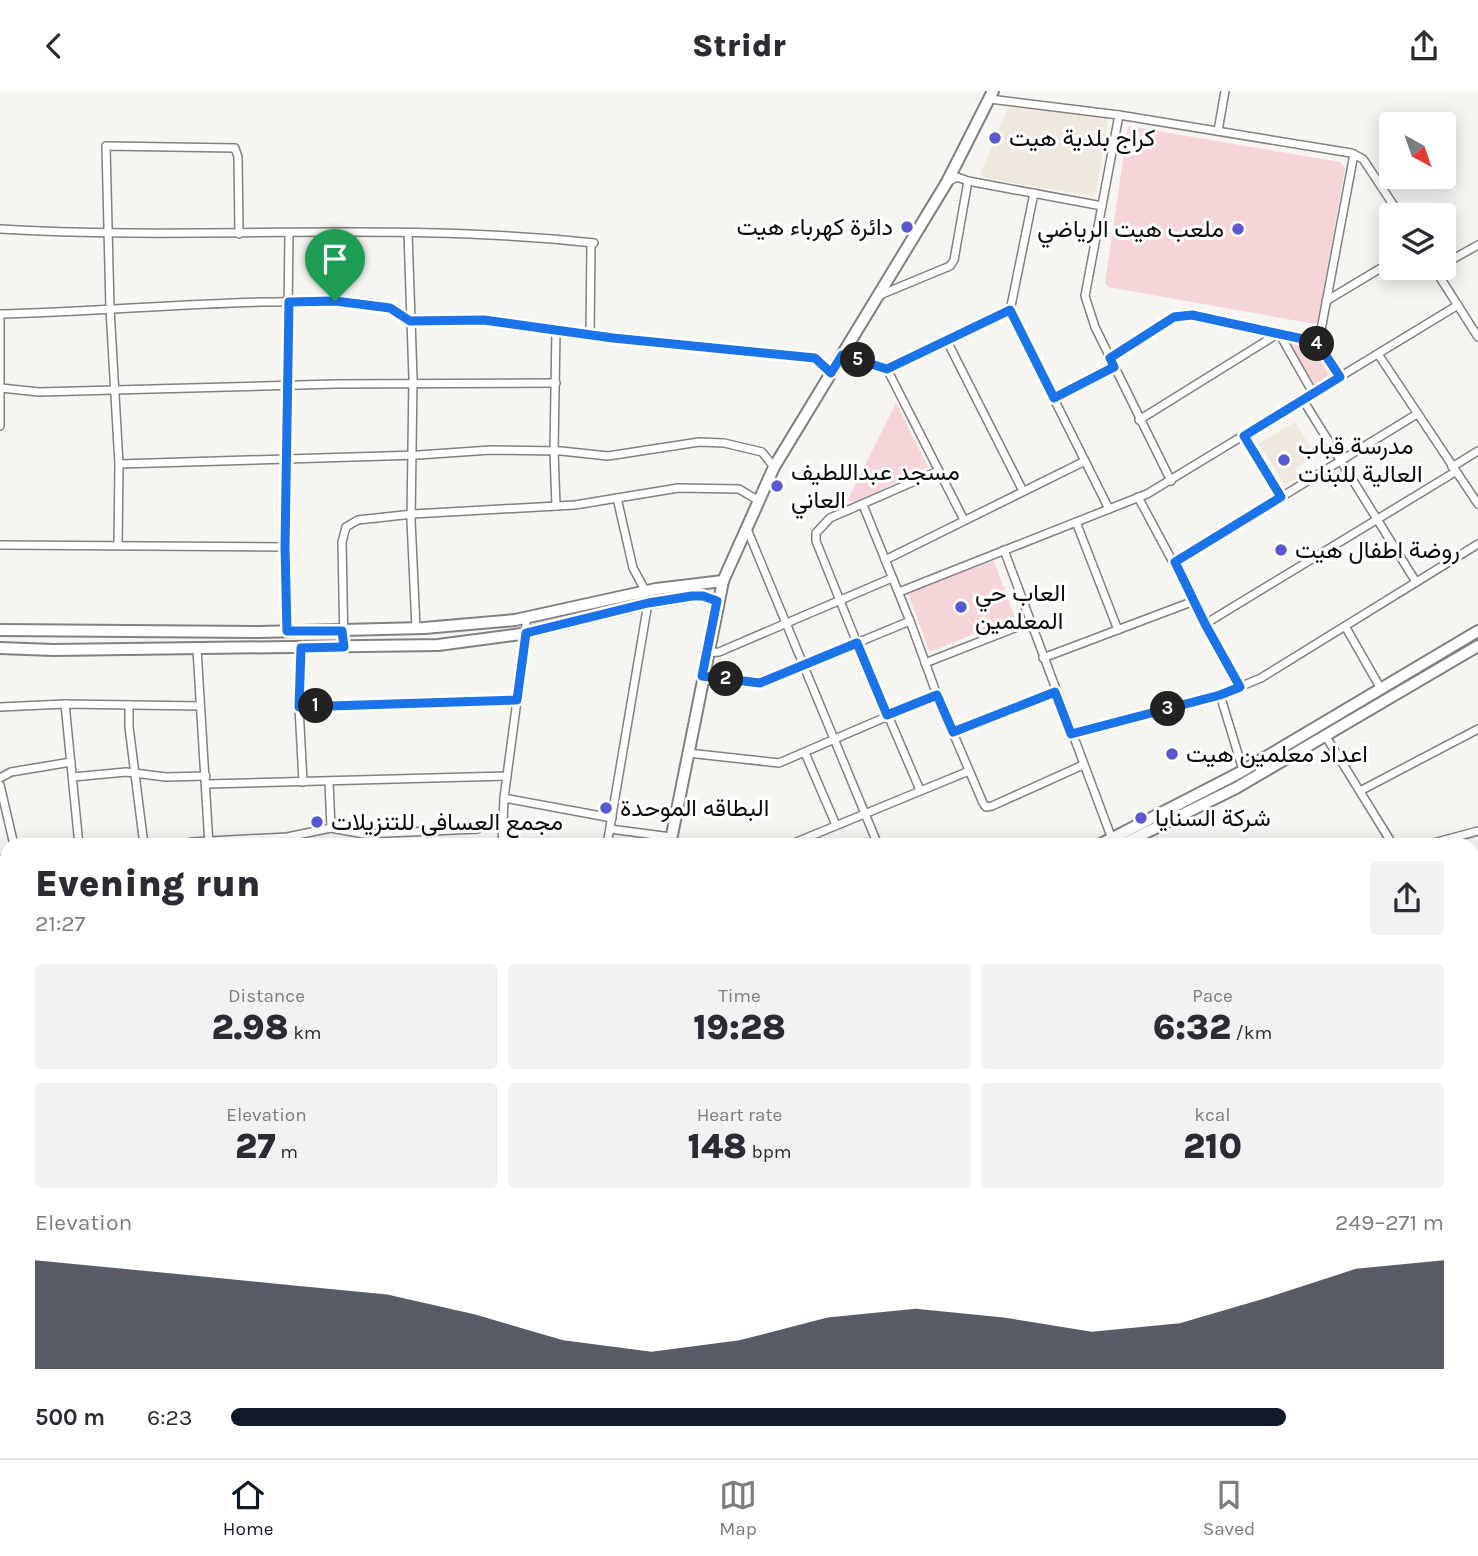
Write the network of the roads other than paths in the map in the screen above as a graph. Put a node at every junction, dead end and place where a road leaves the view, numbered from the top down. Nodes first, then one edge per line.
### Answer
1 (1225, 91) edge
2 (989, 94) edge
3 (1119, 115) junction
4 (1218, 131) junction
5 (1354, 154) junction
6 (968, 181) junction
7 (947, 182) junction
8 (1034, 193) junction
9 (1392, 203) edge
10 (1102, 206) junction
11 (0, 229) edge
12 (107, 232) junction
13 (289, 233) junction
14 (408, 233) junction
15 (239, 234) junction
16 (1478, 244) edge
17 (1456, 257) edge
18 (1379, 270) edge
19 (1442, 280) edge
20 (879, 296) junction
21 (1326, 301) junction
22 (289, 302) junction
23 (1458, 305) junction
24 (110, 309) junction
25 (1010, 310) junction
26 (0, 314) edge
27 (410, 321) junction
28 (556, 330) junction
29 (1279, 333) junction
30 (590, 334) junction
31 (1478, 337) edge
32 (947, 341) junction
33 (1317, 342) junction
34 (1378, 354) junction
35 (842, 355) junction
36 (1110, 358) junction
37 (1114, 367) junction
38 (887, 369) junction
39 (831, 373) junction
40 (1340, 377) junction
41 (556, 383) junction
42 (413, 385) junction
43 (288, 386) junction
44 (1, 388) edge
45 (116, 390) junction
46 (1313, 393) junction
47 (1054, 398) junction
48 (1303, 400) junction
49 (1417, 414) junction
50 (1139, 420) junction
51 (0, 426) edge
52 (1244, 436) junction
53 (1478, 450) edge
54 (554, 451) junction
55 (414, 456) junction
56 (286, 459) junction
57 (1085, 461) junction
58 (1340, 461) junction
59 (118, 464) junction
60 (774, 467) junction
61 (1454, 470) junction
62 (938, 471) junction
63 (1171, 481) junction
64 (1023, 491) junction
65 (1139, 497) junction
66 (1281, 497) junction
67 (617, 498) junction
68 (759, 501) junction
69 (1478, 504) edge
70 (863, 505) junction
71 (556, 506) junction
72 (1109, 509) junction
73 (412, 514) junction
74 (1376, 519) junction
75 (964, 520) junction
76 (1076, 523) junction
77 (746, 528) junction
78 (1478, 544) edge
79 (0, 545) edge
80 (118, 545) junction
81 (285, 547) junction
82 (1004, 550) junction
83 (885, 560) junction
84 (1175, 562) junction
85 (892, 578) junction
86 (723, 581) junction
87 (1416, 583) junction
88 (899, 592) junction
89 (647, 597) junction
90 (840, 600) junction
91 (717, 601) junction
92 (1194, 601) junction
93 (526, 618) junction
94 (910, 621) junction
95 (1030, 622) junction
96 (787, 623) junction
97 (1205, 624) junction
98 (1345, 626) junction
99 (416, 628) junction
100 (0, 630) edge
101 (1118, 630) junction
102 (287, 631) junction
103 (342, 631) junction
104 (1478, 631) edge
105 (526, 633) junction
106 (857, 643) junction
107 (1478, 646) edge
108 (344, 647) junction
109 (0, 648) edge
110 (301, 648) junction
111 (197, 649) junction
112 (707, 653) junction
113 (1043, 658) junction
114 (925, 663) junction
115 (804, 664) junction
116 (702, 676) junction
117 (1240, 687) junction
118 (1381, 689) junction
119 (1055, 692) junction
120 (937, 695) junction
121 (1220, 695) junction
122 (517, 700) junction
123 (65, 704) junction
124 (129, 705) junction
125 (200, 706) junction
126 (0, 707) edge
127 (299, 707) junction
128 (887, 715) junction
129 (1478, 729) edge
130 (953, 732) junction
131 (1071, 734) junction
132 (1325, 735) junction
133 (834, 738) junction
134 (688, 753) junction
135 (805, 753) junction
136 (71, 762) junction
137 (1083, 765) junction
138 (968, 771) junction
139 (1243, 771) junction
140 (136, 774) junction
141 (507, 776) junction
142 (73, 777) junction
143 (0, 778) edge
144 (206, 780) junction
145 (303, 782) junction
146 (329, 782) junction
147 (0, 785) edge
148 (920, 790) junction
149 (1360, 791) junction
150 (504, 798) junction
151 (865, 813) junction
152 (612, 818) junction
153 (836, 825) junction
154 (331, 828) junction
155 (477, 829) dead end
156 (610, 829) junction
157 (1478, 831) edge
158 (11, 838) edge
159 (78, 838) edge
160 (143, 838) edge
161 (209, 838) edge
162 (297, 838) edge
163 (502, 838) edge
164 (608, 838) edge
165 (656, 838) edge
166 (672, 838) edge
167 (805, 838) edge
168 (875, 838) edge
169 (1114, 838) edge
170 (1123, 838) edge
171 (1125, 838) edge
172 (1389, 838) edge
173 (1452, 838) edge

1 - 4 street
2 - 3 street
2 - 7 main road
3 - 4 street
3 - 10 street
4 - 5 street
5 - 9 street
5 - 21 street
6 - 7 street
6 - 8 street
6 - 20 street
7 - 20 main road
8 - 10 street
8 - 25 street
10 - 36 street
11 - 12 street
12 - 15 street
12 - 15 street
12 - 24 street
13 - 14 street
13 - 15 street
13 - 22 street
14 - 27 street
14 - 30 street
16 - 17 street
18 - 21 street
19 - 23 street
20 - 35 main road
21 - 33 street
22 - 24 street
22 - 27 street
22 - 43 street
23 - 31 street
23 - 34 street
24 - 26 street
24 - 45 street
25 - 32 street
25 - 47 street
26 - 44 street
27 - 28 street
27 - 42 street
28 - 30 street
28 - 41 street
29 - 33 street
29 - 36 street
29 - 46 street
29 - 50 street
30 - 39 street
32 - 38 street
32 - 64 street
33 - 40 street
34 - 40 street
34 - 49 street
35 - 38 street
35 - 39 main road
36 - 37 street
37 - 47 street
37 - 50 street
38 - 62 street
39 - 60 main road
40 - 46 street
41 - 42 street
41 - 54 street
42 - 43 street
42 - 55 street
43 - 45 street
43 - 56 street
44 - 45 street
44 - 51 street
45 - 59 street
46 - 48 street
47 - 57 street
48 - 52 street
48 - 58 street
49 - 58 street
49 - 61 street
50 - 63 street
52 - 63 street
52 - 66 street
53 - 61 street
54 - 55 street
54 - 60 street
54 - 71 street
55 - 56 street
55 - 73 street
56 - 59 street
56 - 81 street
57 - 64 street
57 - 72 street
58 - 66 street
58 - 74 street
59 - 80 street
60 - 68 main road
61 - 69 street
61 - 74 street
62 - 70 street
62 - 75 street
63 - 65 street
64 - 75 street
65 - 72 street
65 - 84 street
66 - 84 street
67 - 68 street
67 - 71 street
67 - 89 street
68 - 77 main road
70 - 83 street
70 - 90 street
71 - 73 street
72 - 76 street
73 - 99 street
73 - 103 street
74 - 87 street
74 - 97 street
75 - 83 street
76 - 82 street
76 - 101 street
77 - 86 main road
77 - 96 street
78 - 87 street
79 - 80 street
80 - 81 street
81 - 102 street
82 - 88 street
82 - 95 street
83 - 85 street
84 - 92 street
85 - 88 street
85 - 90 street
86 - 89 main road
86 - 91 main road
87 - 98 street
88 - 94 street
89 - 91 main road
89 - 93 main road
89 - 105 main road
89 - 152 street
90 - 96 street
90 - 106 street
91 - 112 main road
92 - 97 street
92 - 101 street
93 - 99 main road
93 - 105 street
94 - 106 street
94 - 114 street
95 - 113 street
95 - 114 street
96 - 112 street
96 - 115 street
97 - 117 street
98 - 117 street
98 - 118 street
99 - 103 main road
100 - 102 main road
101 - 113 street
102 - 103 main road
103 - 108 street
104 - 118 main road
105 - 108 main road
105 - 122 street
106 - 115 street
106 - 128 street
107 - 132 main road
108 - 110 main road
109 - 111 main road
110 - 111 main road
110 - 127 street
111 - 125 street
112 - 116 main road
113 - 119 street
114 - 120 street
115 - 116 street
115 - 133 street
116 - 134 main road
117 - 121 street
118 - 139 main road
119 - 130 street
119 - 131 street
120 - 128 street
120 - 130 street
121 - 131 street
121 - 139 street
122 - 127 street
122 - 141 street
123 - 124 street
123 - 126 street
123 - 136 street
124 - 125 street
124 - 140 street
125 - 144 street
127 - 145 street
128 - 133 street
128 - 148 street
129 - 149 street
130 - 138 street
131 - 137 street
132 - 149 street
132 - 171 main road
133 - 135 street
133 - 151 street
134 - 135 street
134 - 166 main road
135 - 153 street
136 - 142 street
136 - 143 street
137 - 138 street
137 - 169 street
138 - 148 street
139 - 170 main road
140 - 142 street
140 - 144 street
140 - 160 street
141 - 146 street
141 - 150 street
142 - 159 street
144 - 145 street
144 - 161 street
145 - 146 street
146 - 154 street
147 - 158 street
148 - 151 street
149 - 172 street
150 - 152 street
150 - 163 street
151 - 153 street
151 - 168 street
152 - 156 street
153 - 167 street
154 - 155 street
154 - 162 street
156 - 164 street
156 - 165 street
157 - 173 street

